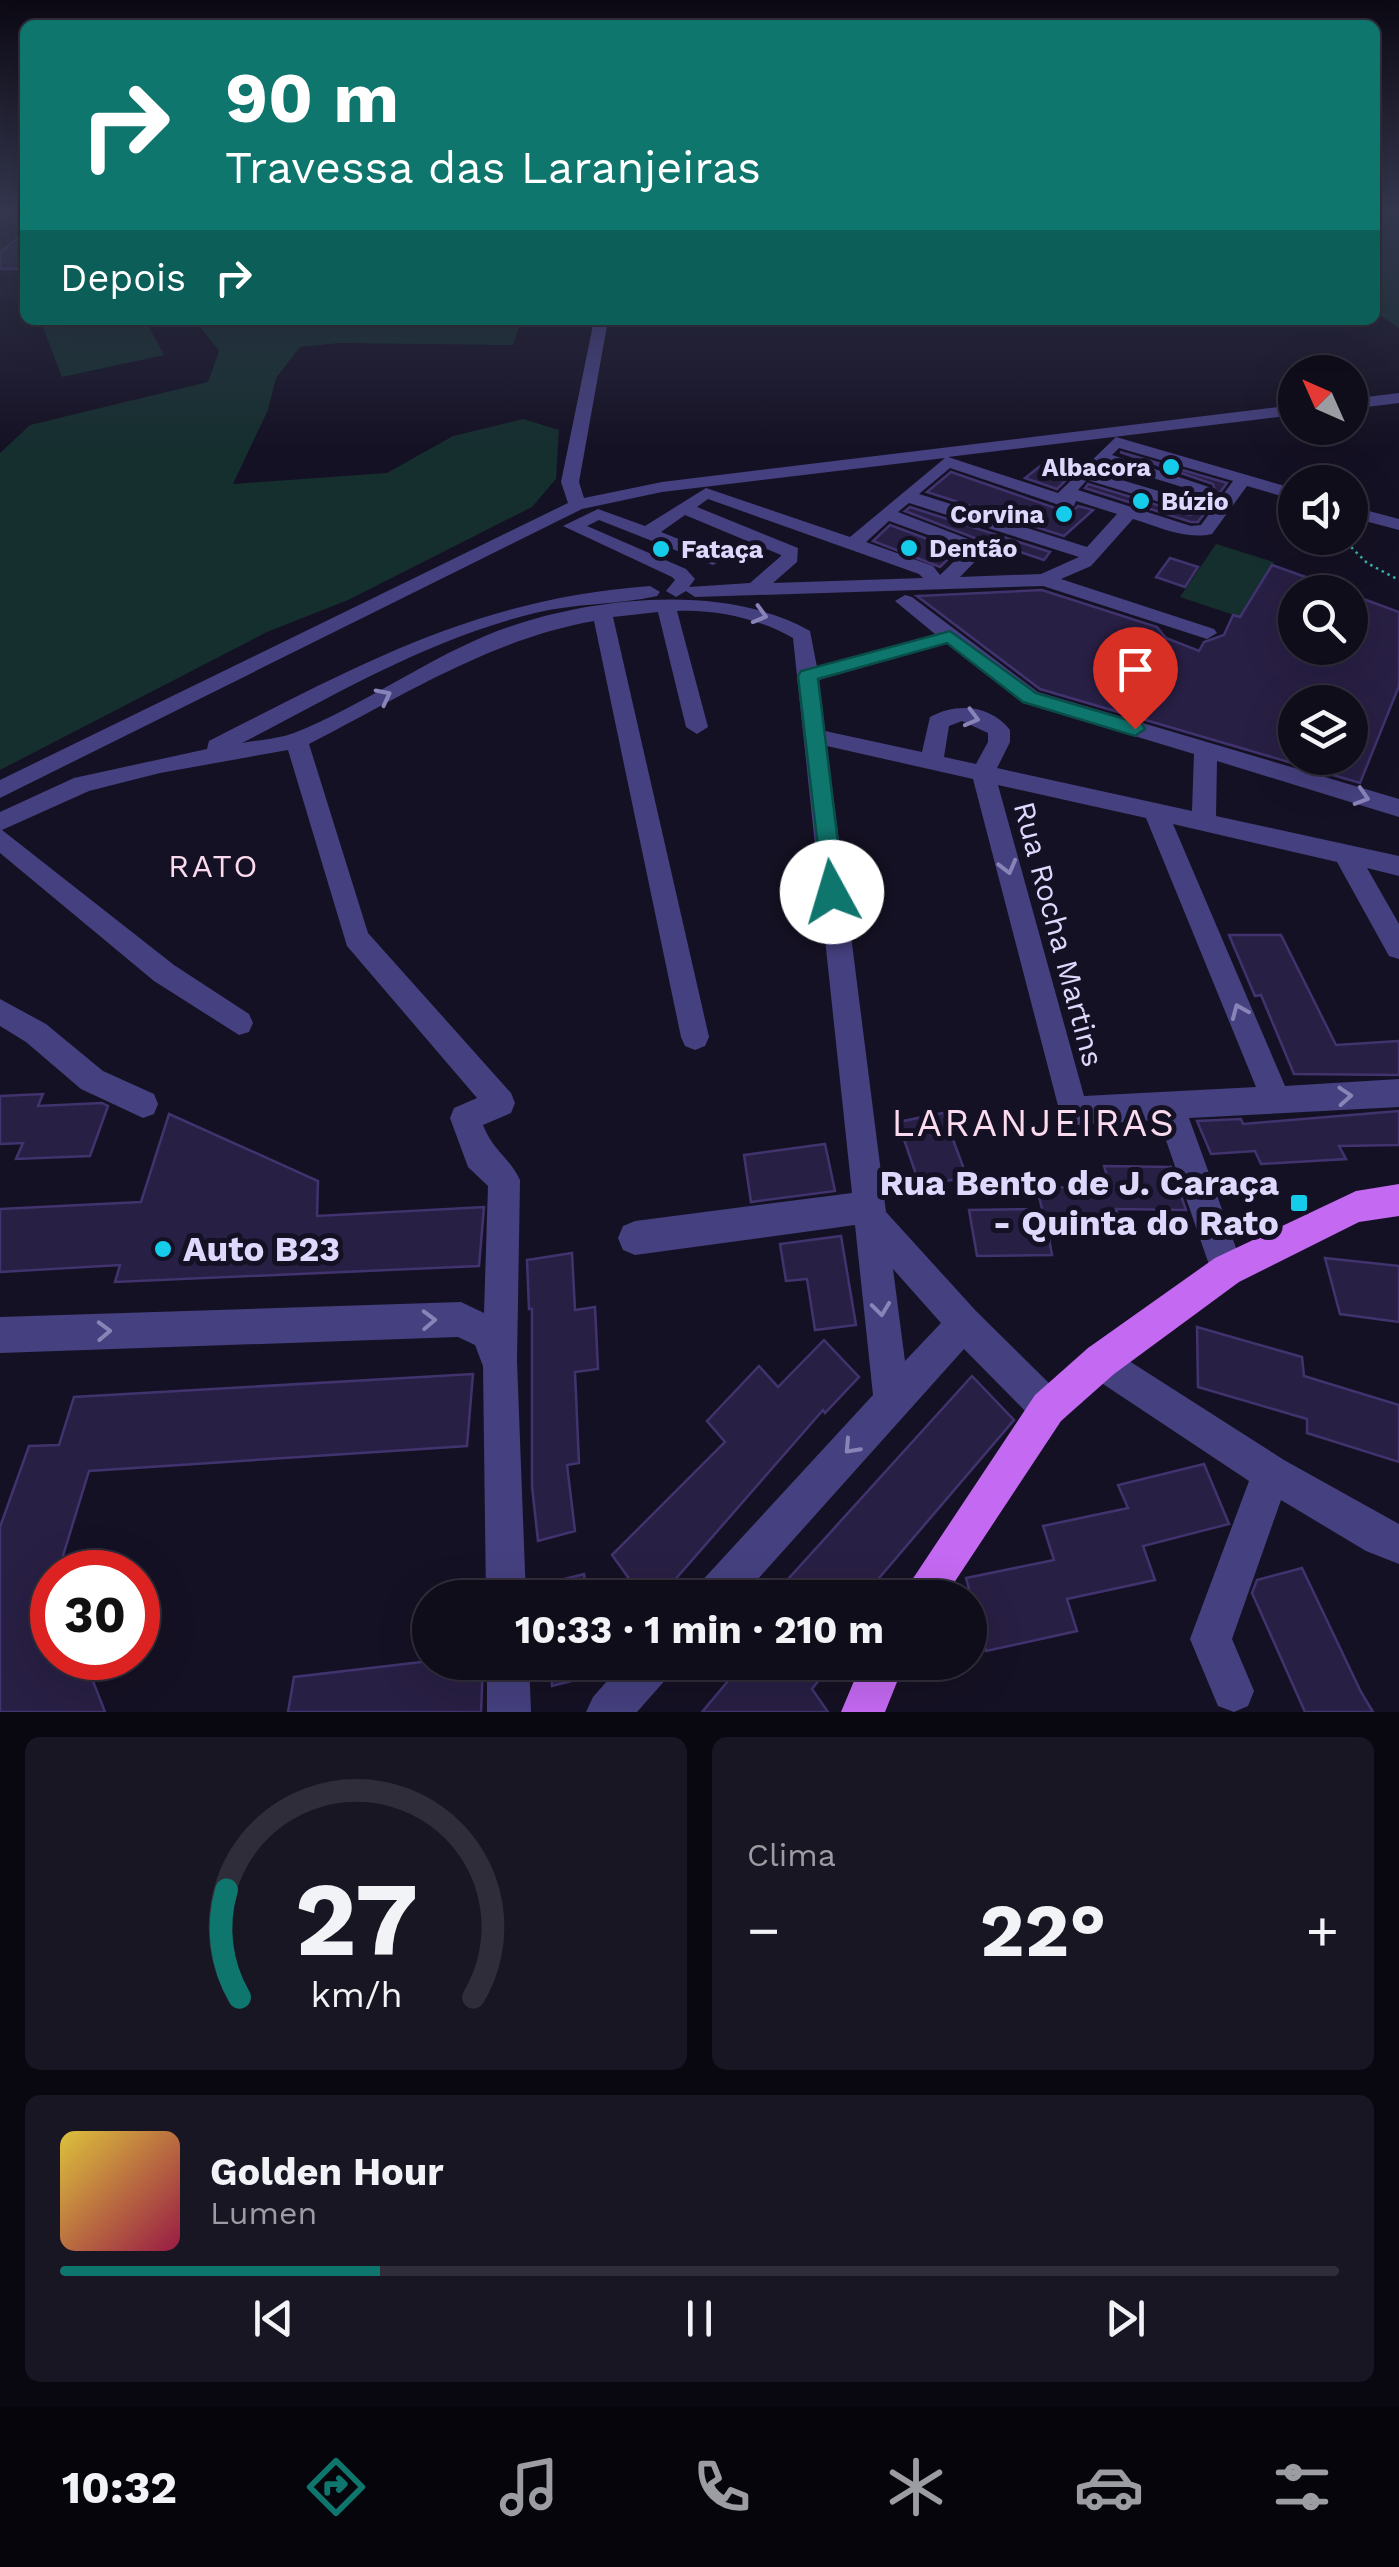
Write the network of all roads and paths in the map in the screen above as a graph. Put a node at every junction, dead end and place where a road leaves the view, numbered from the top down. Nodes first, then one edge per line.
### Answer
1 (600, 325) edge
2 (1399, 398) edge
3 (1368, 402) edge
4 (1278, 412) edge
5 (1101, 457) junction
6 (1084, 474) junction
7 (1243, 479) junction
8 (1278, 489) edge
9 (906, 496) junction
10 (1068, 502) dead end
11 (577, 505) junction
12 (684, 508) junction
13 (1129, 512) junction
14 (886, 514) junction
15 (1368, 516) edge
16 (1399, 525) edge
17 (647, 533) junction
18 (854, 544) junction
19 (724, 551) dead end
20 (1092, 555) junction
21 (1358, 555) edge
22 (1044, 580) junction
23 (1399, 580) edge
24 (939, 586) junction
25 (756, 590) junction
26 (671, 598) junction
27 (904, 601) dead end
28 (602, 612) junction
29 (1207, 633) dead end
30 (950, 636) junction
31 (808, 676) junction
32 (697, 727) dead end
33 (815, 736) junction
34 (298, 741) junction
35 (1206, 750) junction
36 (190, 760) junction
37 (932, 762) junction
38 (983, 773) junction
39 (0, 790) edge
40 (1399, 808) edge
41 (1155, 811) junction
42 (0, 822) edge
43 (1204, 822) junction
44 (0, 838) edge
45 (1345, 854) junction
46 (1399, 866) edge
47 (1399, 948) edge
48 (0, 1011) edge
49 (238, 1023) dead end
50 (695, 1037) dead end
51 (1399, 1093) edge
52 (1276, 1100) junction
53 (143, 1104) dead end
54 (1169, 1104) junction
55 (1399, 1200) edge
56 (868, 1212) junction
57 (635, 1238) dead end
58 (1227, 1270) junction
59 (964, 1323) junction
60 (2, 1341) edge
61 (1101, 1362) junction
62 (501, 1366) junction
63 (892, 1402) junction
64 (1048, 1408) junction
65 (1271, 1473) junction
66 (1399, 1544) edge
67 (506, 1580) edge
68 (729, 1580) edge
69 (932, 1580) edge
70 (508, 1680) edge
71 (637, 1680) edge
72 (876, 1680) edge
73 (1233, 1691) dead end
74 (509, 1712) edge
75 (608, 1712) edge
76 (863, 1712) edge

1 - 11 street
2 - 3 street
4 - 11 street
5 - 6 street
5 - 6 street
5 - 7 street
6 - 13 street
7 - 8 street
7 - 13 street
9 - 10 street
9 - 14 street
9 - 20 street
11 - 39 street
12 - 17 street
12 - 18 street
12 - 25 street
13 - 20 street
14 - 18 street
14 - 24 street
15 - 16 street
17 - 19 street
17 - 26 street
18 - 24 street
20 - 22 street
21 - 23 path
22 - 24 street
22 - 29 street
24 - 25 street
25 - 26 street
26 - 28 street
26 -> 31 street
26 - 32 street
26 - 36 street
27 - 30 street
34 -> 28 street
28 - 50 street
30 - 31 street
30 - 35 street
31 - 33 street
33 - 37 street
33 - 56 street
34 - 36 street
34 - 62 street
35 -> 40 street
35 - 43 street
36 - 42 street
37 - 38 street
37 -> 38 street
38 - 41 street
38 -> 54 street, Rua Rocha Martins
41 - 43 street
52 -> 41 street
43 - 45 street
44 - 49 street
45 - 46 street
45 - 47 street
48 - 53 street
52 -> 51 street
52 - 54 street
54 - 58 street
55 - 58 main road
56 - 57 street
56 - 59 street
56 -> 63 street
58 - 61 main road
59 - 63 street
59 - 64 street
60 -> 62 street
61 - 64 main road
61 - 65 street
62 - 67 street
63 -> 68 street
64 - 69 main road
65 - 66 street
65 - 73 street
70 - 74 street
71 - 75 street
72 - 76 main road

